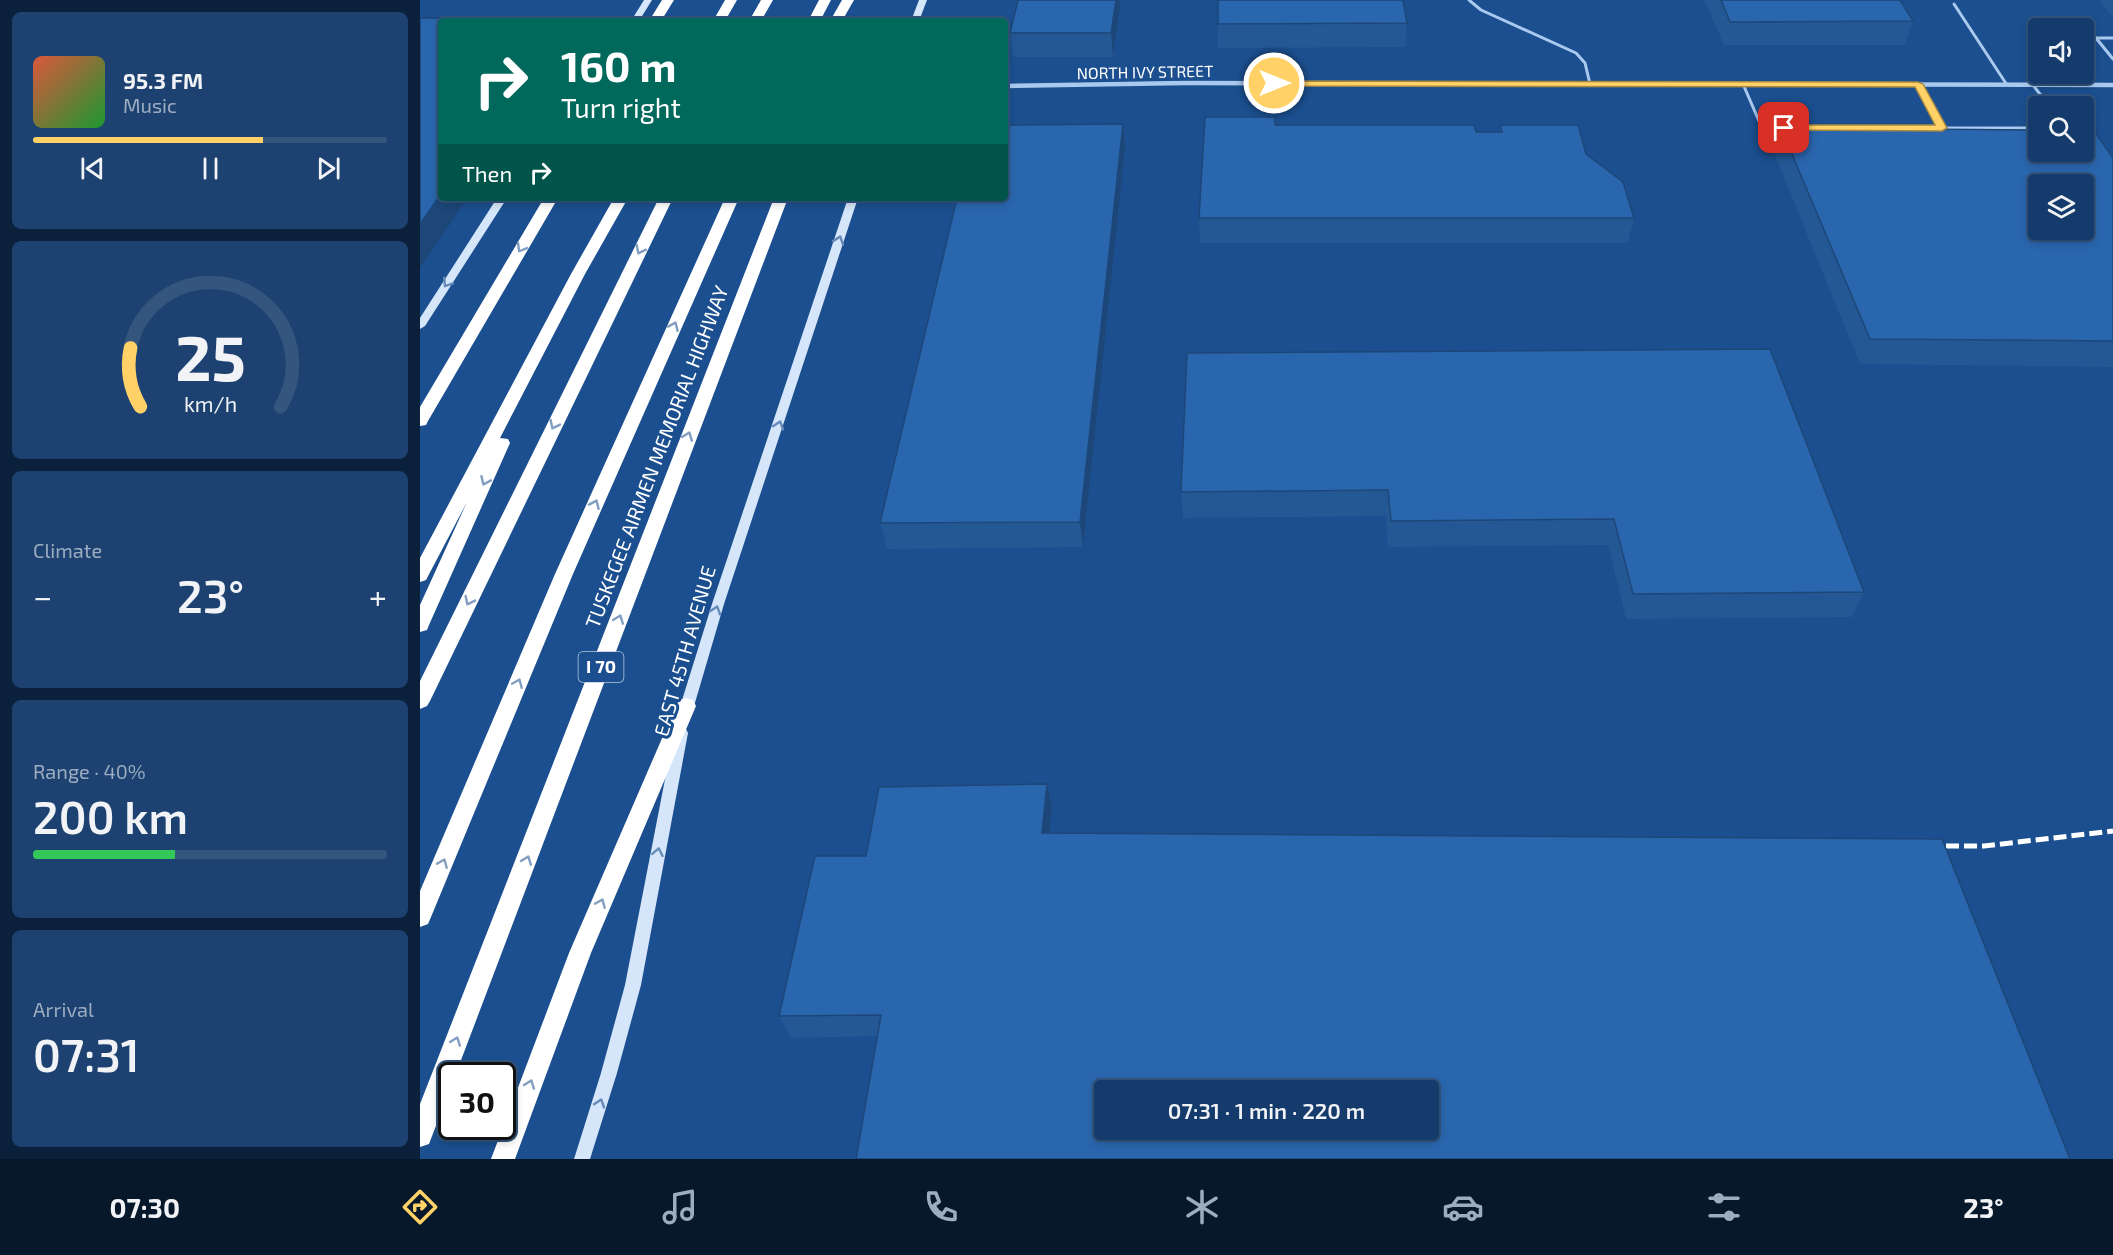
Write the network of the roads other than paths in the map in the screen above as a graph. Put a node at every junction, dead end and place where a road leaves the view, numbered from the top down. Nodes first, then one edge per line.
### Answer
1 (648, 0) edge
2 (668, 0) edge
3 (731, 0) edge
4 (766, 0) edge
5 (825, 0) edge
6 (848, 0) edge
7 (860, 0) edge
8 (922, 0) edge
9 (1469, 0) edge
10 (1954, 4) dead end
11 (637, 18) edge
12 (657, 18) edge
13 (721, 18) edge
14 (757, 18) edge
15 (816, 18) edge
16 (838, 18) edge
17 (852, 18) edge
18 (916, 18) edge
19 (2113, 38) edge
20 (2113, 59) edge
21 (1590, 84) junction
22 (1743, 84) junction
23 (1918, 84) junction
24 (2007, 85) junction
25 (2033, 85) junction
26 (2113, 85) edge
27 (1008, 86) edge
28 (2041, 96) edge
29 (1942, 128) junction
30 (2028, 128) edge
31 (500, 201) edge
32 (549, 201) edge
33 (619, 201) edge
34 (665, 201) edge
35 (731, 201) edge
36 (734, 201) edge
37 (780, 201) edge
38 (852, 201) edge
39 (705, 255) junction
40 (578, 274) junction
41 (420, 326) edge
42 (420, 421) edge
43 (420, 575) edge
44 (420, 625) edge
45 (420, 701) edge
46 (686, 706) junction
47 (420, 917) edge
48 (420, 1135) edge
49 (503, 1159) edge
50 (582, 1159) edge

1 - 11 main road
2 - 12 highway
3 - 13 highway
4 - 14 highway
5 - 15 highway
6 - 16 highway
7 - 17 highway
8 - 18 main road
9 - 21 lane
10 - 24 lane
19 - 20 lane
21 - 22 street, NORTH IVY STREET
21 - 27 street, NORTH IVY STREET
22 - 23 street, NORTH IVY STREET
22 - 29 lane
23 - 24 street, NORTH IVY STREET
23 - 29 lane
24 - 25 street, NORTH IVY STREET
25 - 26 street, NORTH IVY STREET
25 - 28 lane
29 - 30 lane
31 -> 41 main road
32 -> 42 highway
33 - 40 highway
34 -> 45 highway
35 - 39 highway
36 - 39 highway
48 -> 37 highway, TUSKEGEE AIRMEN MEMORIAL HIGHWAY / I 70
46 -> 38 main road, EAST 45TH AVENUE
47 -> 39 highway
40 - 43 highway
40 -> 44 highway
49 -> 46 highway
50 -> 46 main road, EAST 45TH AVENUE

